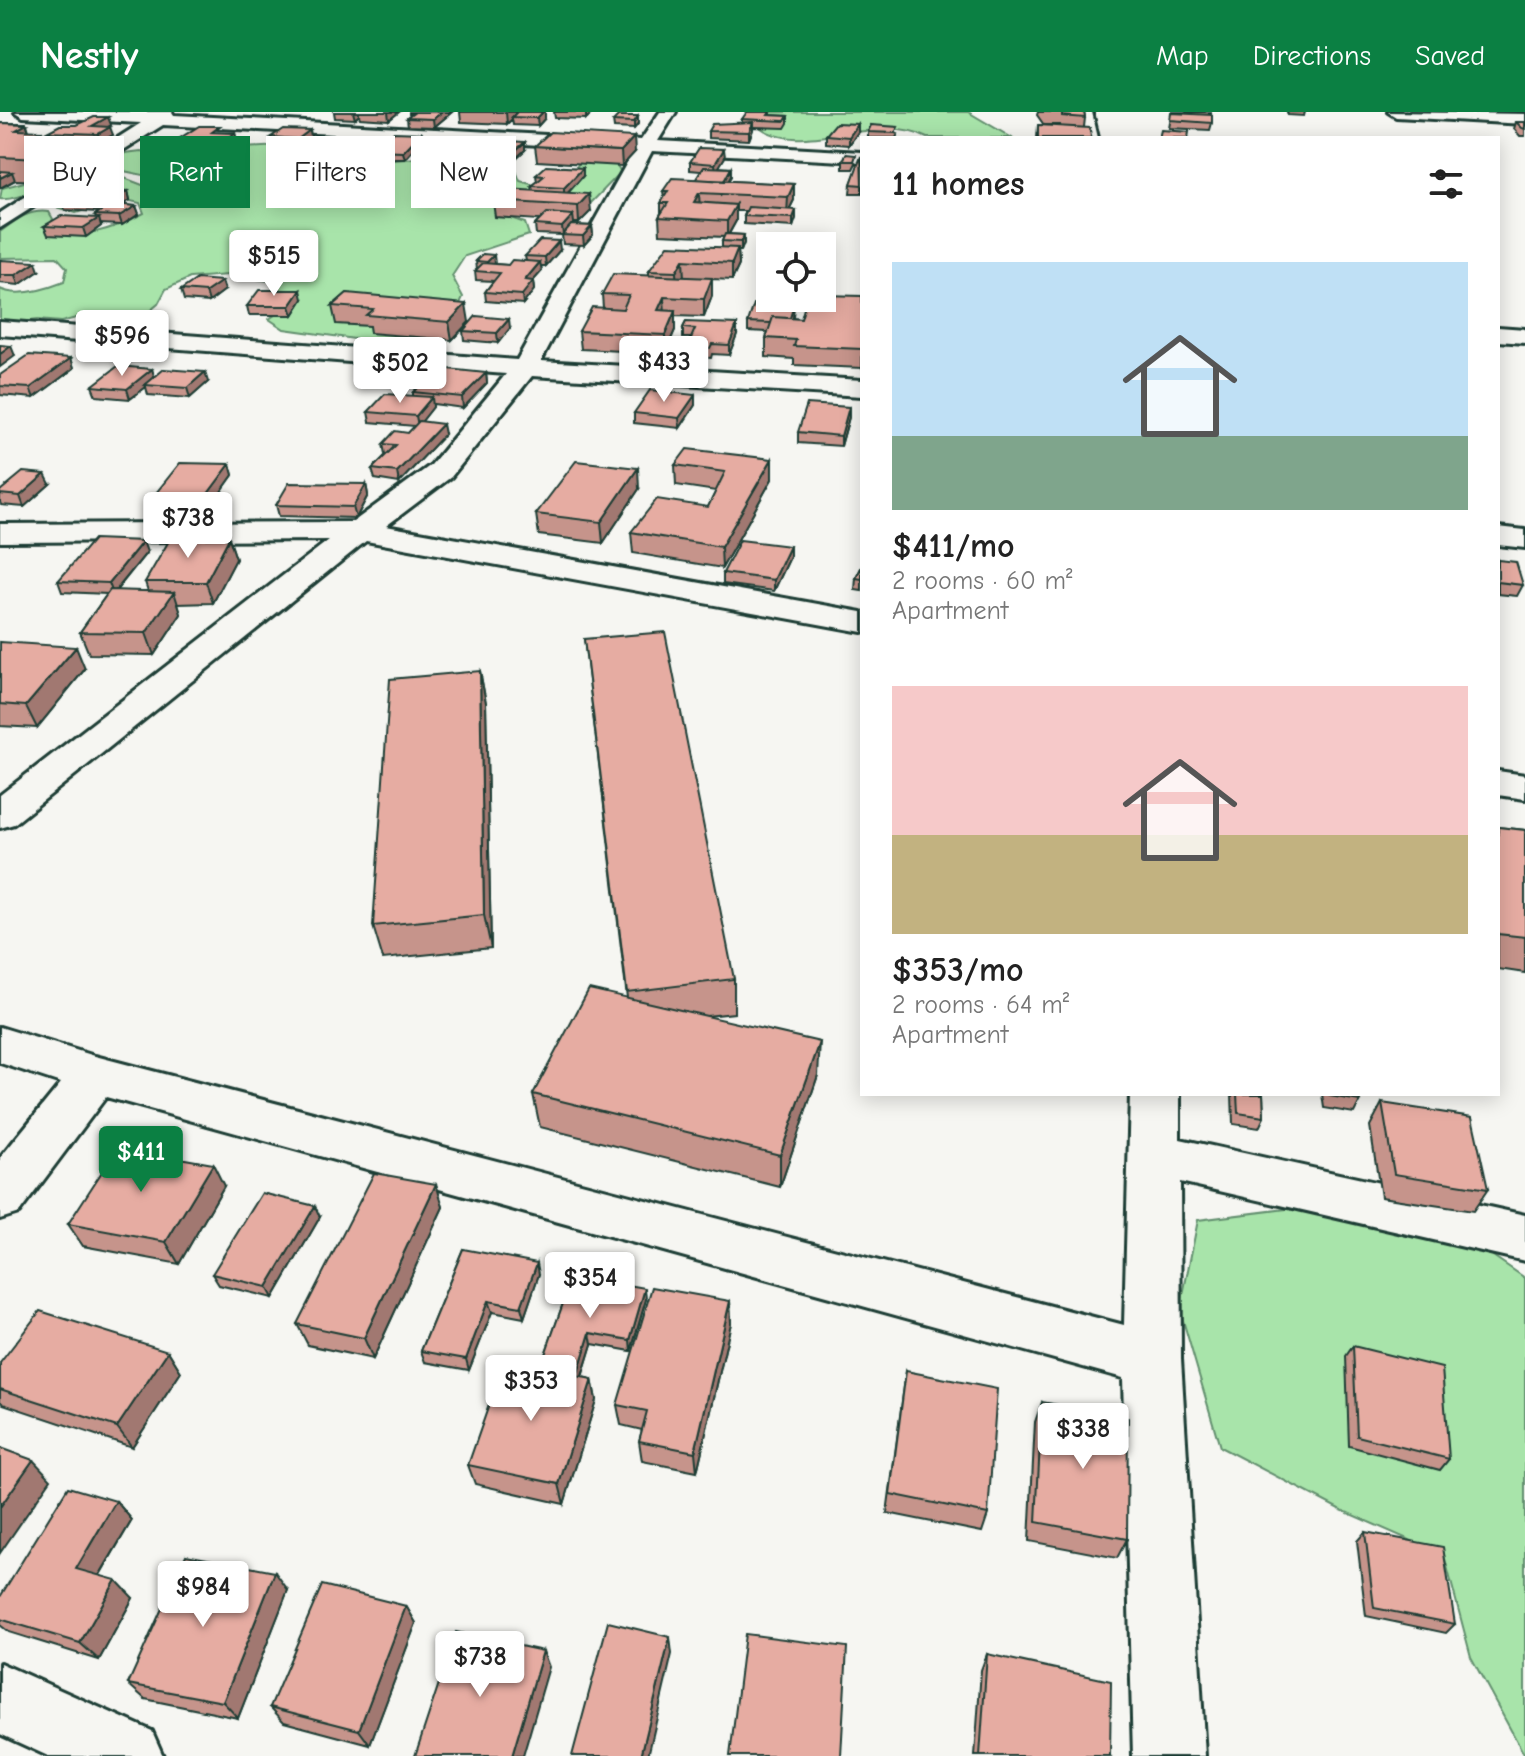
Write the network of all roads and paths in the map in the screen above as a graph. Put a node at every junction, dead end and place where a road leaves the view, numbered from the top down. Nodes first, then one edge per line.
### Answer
1 (23, 112) edge
2 (668, 112) edge
3 (1084, 112) edge
4 (1396, 112) edge
5 (165, 116) edge
6 (1525, 119) edge
7 (1089, 136) edge
8 (646, 145) junction
9 (860, 157) edge
10 (0, 222) edge
11 (0, 328) edge
12 (1500, 334) edge
13 (1525, 336) edge
14 (525, 368) junction
15 (860, 388) edge
16 (360, 531) junction
17 (0, 533) edge
18 (1500, 536) edge
19 (1525, 539) edge
20 (860, 622) edge
21 (1500, 783) edge
22 (1525, 787) edge
23 (0, 815) edge
24 (0, 1045) edge
25 (95, 1075) junction
26 (1155, 1096) edge
27 (1156, 1155) junction
28 (0, 1197) edge
29 (1525, 1238) edge
30 (1152, 1359) junction
31 (0, 1698) edge
32 (127, 1756) edge
33 (1169, 1756) edge

1 - 5 street
2 - 8 street
3 - 7 street
4 - 6 street
5 - 8 street
5 - 10 street
8 - 9 street
8 - 14 street
11 - 14 street
12 - 13 street
14 - 15 street
14 - 16 street
16 - 17 street
16 - 20 street
16 - 23 street
18 - 19 street
21 - 22 street
24 - 25 street
25 - 28 street
25 - 30 street
26 - 27 street
27 - 29 street
27 - 30 street
30 - 33 street
31 - 32 street

